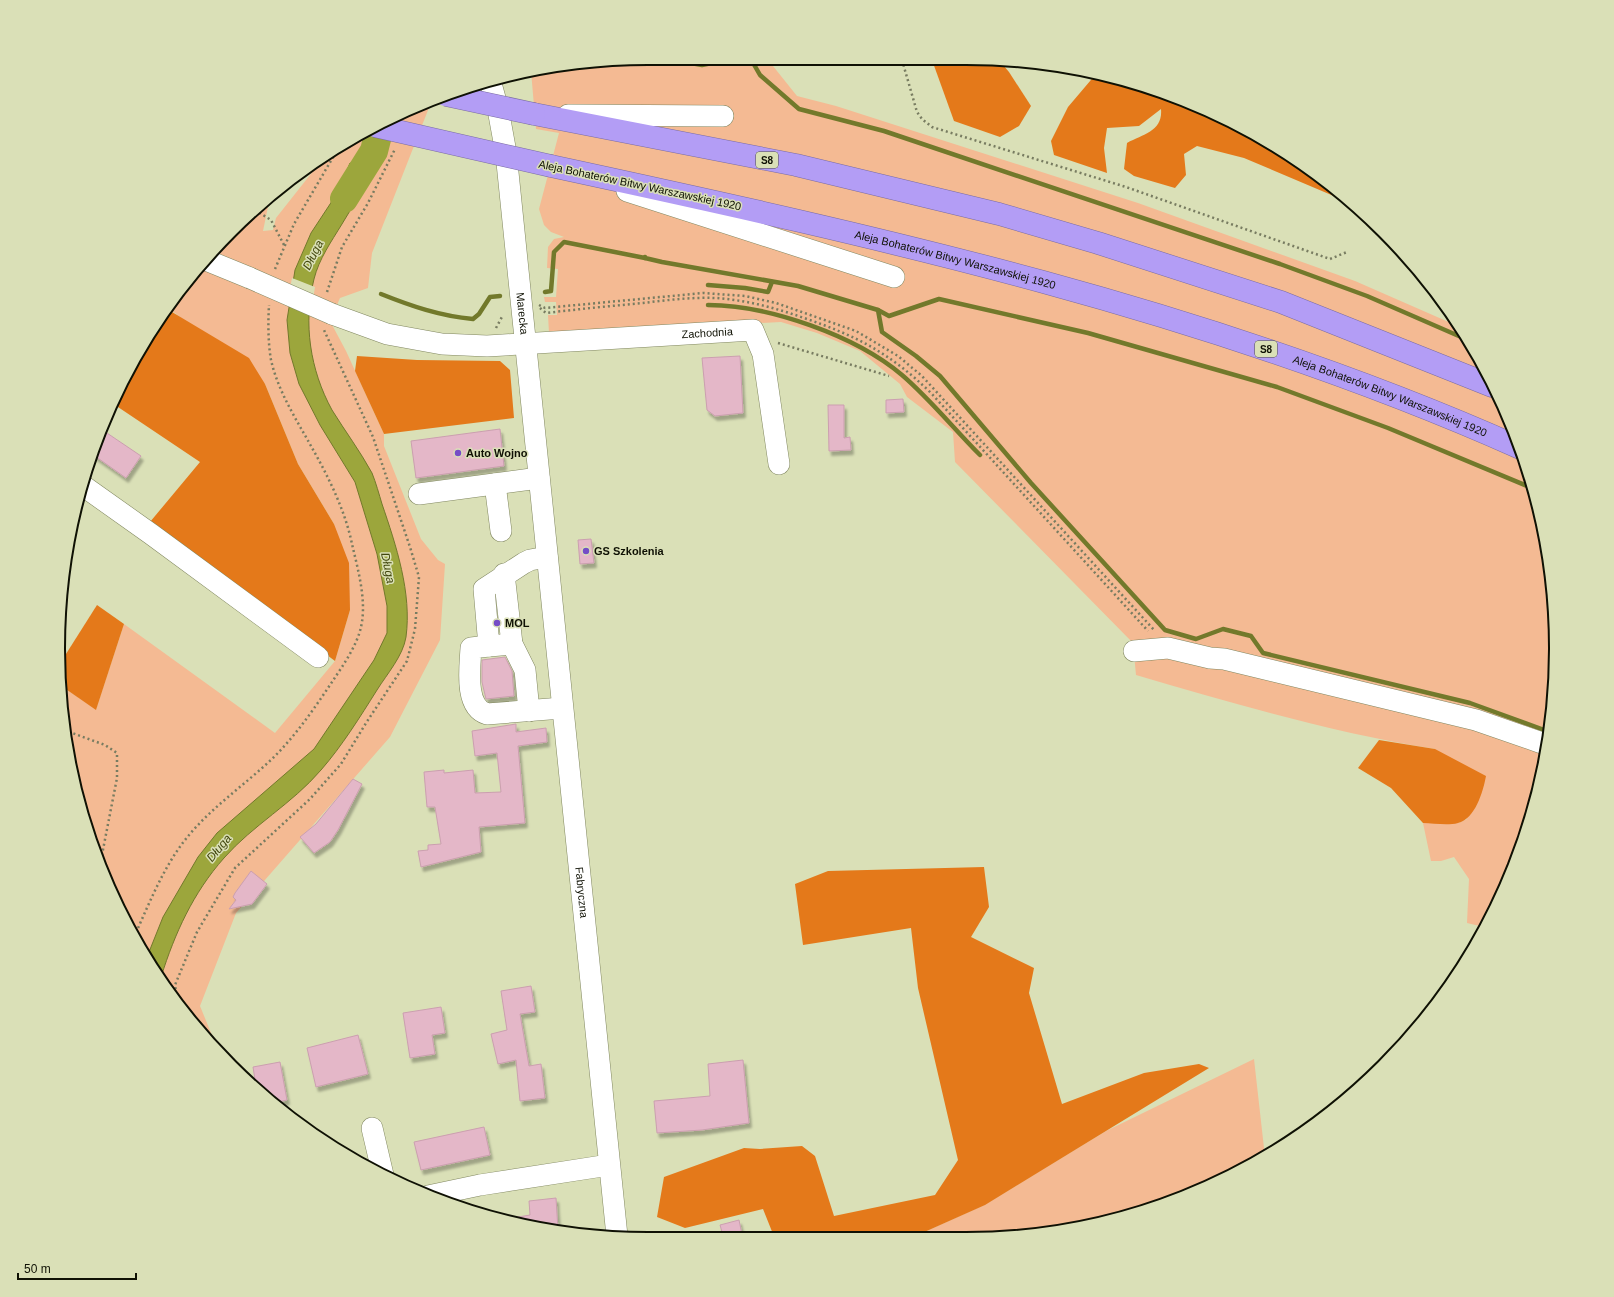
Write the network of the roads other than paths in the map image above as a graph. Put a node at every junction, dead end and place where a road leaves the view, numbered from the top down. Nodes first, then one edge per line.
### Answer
1 (492, 87) edge
2 (457, 97) edge
3 (534, 114) junction
4 (723, 116) dead end
5 (384, 128) edge
6 (551, 166) junction
7 (212, 262) edge
8 (894, 277) dead end
9 (525, 345) junction
10 (1485, 383) edge
11 (1512, 445) edge
12 (779, 464) dead end
13 (539, 478) junction
14 (494, 484) junction
15 (87, 489) edge
16 (419, 494) dead end
17 (501, 530) dead end
18 (546, 553) junction
19 (504, 574) junction
20 (512, 644) junction
21 (480, 647) junction
22 (1134, 651) dead end
23 (318, 657) dead end
24 (562, 708) junction
25 (529, 711) junction
26 (1541, 743) edge
27 (372, 1128) dead end
28 (609, 1165) junction
29 (381, 1167) edge
30 (440, 1193) edge
31 (616, 1231) edge

1 - 9 street, Marecka
2 - 3 highway, S8, bridge
3 - 4 street
3 - 10 highway, S8
5 - 6 highway, Aleja Bohaterów Bitwy Warszawskiej 1920 / S8, bridge
6 - 8 street
6 - 11 highway, Aleja Bohaterów Bitwy Warszawskiej 1920 / S8
7 - 9 street, Zachodnia, bridge
9 - 12 street, Zachodnia
9 - 13 street, Marecka
13 - 14 street
13 - 18 street, Marecka
14 - 16 street
14 - 17 street
15 - 23 street
18 - 19 street
18 - 24 street, Fabryczna
19 - 20 street
19 - 21 street
20 - 21 street
20 - 25 street
21 - 25 street
22 - 26 street
24 - 25 street
24 - 28 street, Fabryczna
27 - 29 street
28 - 30 street
28 - 31 street, Fabryczna

